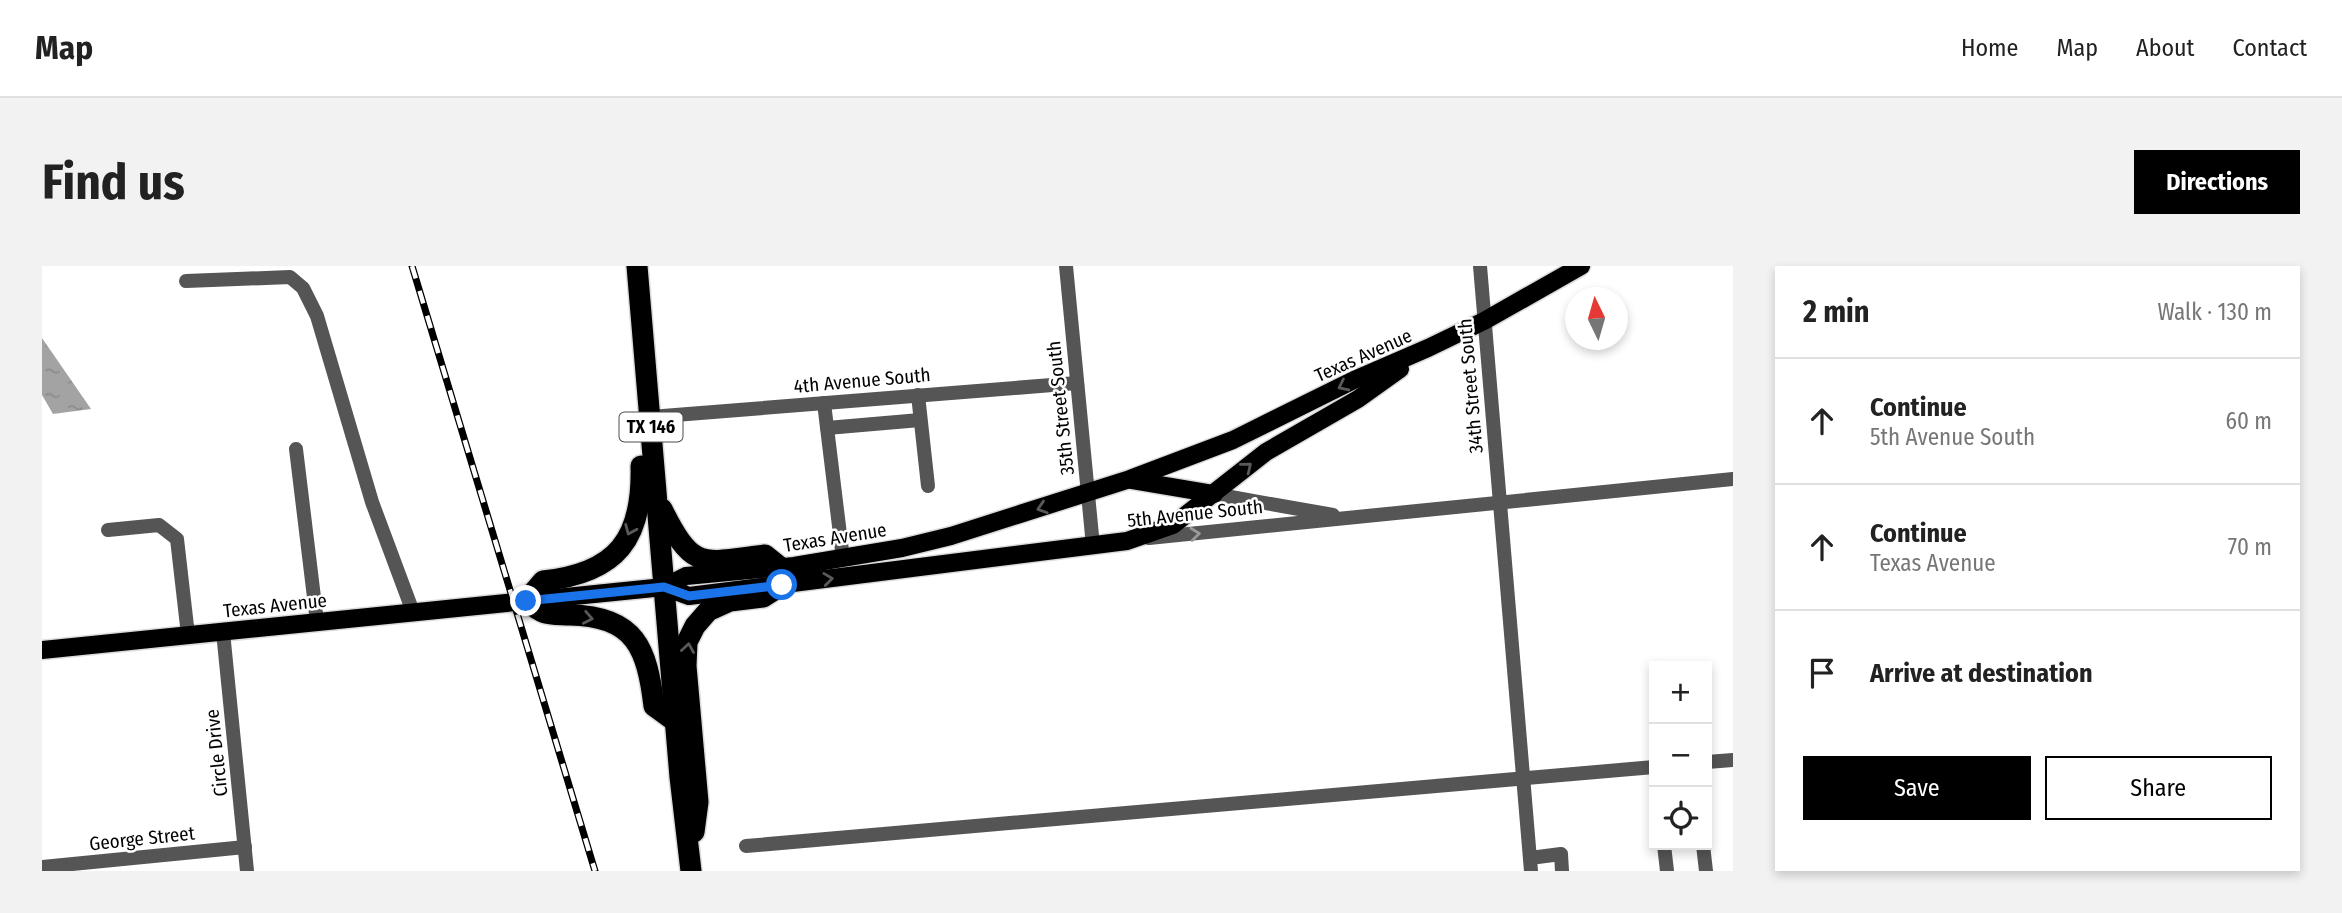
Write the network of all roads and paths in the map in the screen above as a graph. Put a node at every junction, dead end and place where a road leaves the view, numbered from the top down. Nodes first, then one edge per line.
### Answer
1 (636, 266) edge
2 (1066, 266) edge
3 (1480, 266) edge
4 (1581, 266) edge
5 (186, 282) dead end
6 (1484, 321) junction
7 (1428, 348) junction
8 (646, 368) junction
9 (1077, 383) junction
10 (918, 395) junction
11 (867, 399) junction
12 (824, 403) junction
13 (650, 417) junction
14 (920, 420) junction
15 (869, 425) junction
16 (827, 428) junction
17 (296, 449) dead end
18 (1130, 479) junction
19 (1733, 479) edge
20 (928, 486) dead end
21 (1088, 493) junction
22 (1214, 495) junction
23 (656, 497) junction
24 (1499, 502) junction
25 (1351, 518) junction
26 (108, 530) dead end
27 (1127, 541) junction
28 (1093, 546) junction
29 (842, 559) junction
30 (781, 576) junction
31 (664, 587) junction
32 (526, 601) junction
33 (413, 612) junction
34 (317, 622) junction
35 (223, 632) junction
36 (188, 635) junction
37 (42, 650) edge
38 (676, 722) junction
39 (1733, 760) edge
40 (1712, 762) edge
41 (1649, 767) edge
42 (1523, 778) junction
43 (746, 846) dead end
44 (245, 847) junction
45 (1665, 850) edge
46 (1704, 850) edge
47 (1531, 864) edge
48 (690, 866) edge
49 (42, 867) edge
50 (247, 871) edge
51 (1562, 871) edge
52 (1667, 871) edge
53 (1706, 871) edge

1 - 8 highway, TX 146
2 - 9 street, 35th Street South
3 - 6 street, 34th Street South
4 - 6 main road, Texas Avenue
5 - 33 street
6 - 7 main road, Texas Avenue
6 - 24 street, 34th Street South
7 -> 18 main road, Texas Avenue
22 -> 7 main road
8 - 13 highway, TX 146
8 -> 32 highway
9 - 10 street, 4th Avenue South
9 - 21 street, 35th Street South
10 - 11 street, 4th Avenue South
10 - 14 street
11 - 12 street, 4th Avenue South
11 - 15 street
12 - 13 street, 4th Avenue South
12 - 16 street
13 - 23 highway, TX 146
14 - 15 street
14 - 20 street
15 - 16 street
16 - 29 street
17 - 34 street
18 - 21 main road, Texas Avenue
18 - 22 main road
19 - 24 street, 5th Avenue South
21 - 28 street, 35th Street South
21 -> 29 main road, Texas Avenue
22 - 25 street
22 - 27 main road
23 - 30 highway, TX 146
23 - 31 highway, TX 146
24 - 25 street, 5th Avenue South
24 - 42 street, 34th Street South
27 -> 25 street, 5th Avenue South
26 - 36 street
27 - 28 main road, 5th Avenue South
30 -> 28 main road, 5th Avenue South
29 - 30 main road, Texas Avenue
30 - 31 main road, 5th Avenue South
48 -> 30 highway
31 - 32 main road, Texas Avenue
31 - 38 highway, TX 146
32 - 33 main road, Texas Avenue
32 -> 38 highway
33 - 34 main road, Texas Avenue
34 - 35 main road, Texas Avenue
35 - 36 main road, Texas Avenue
35 - 44 street, Circle Drive
36 - 37 main road, Texas Avenue
38 - 48 highway, TX 146
39 - 40 street
41 - 42 street
42 - 43 street
42 - 47 street, 34th Street South
44 - 49 street, George Street
44 - 50 street, Circle Drive
45 - 52 street
46 - 53 street
47 - 51 street

